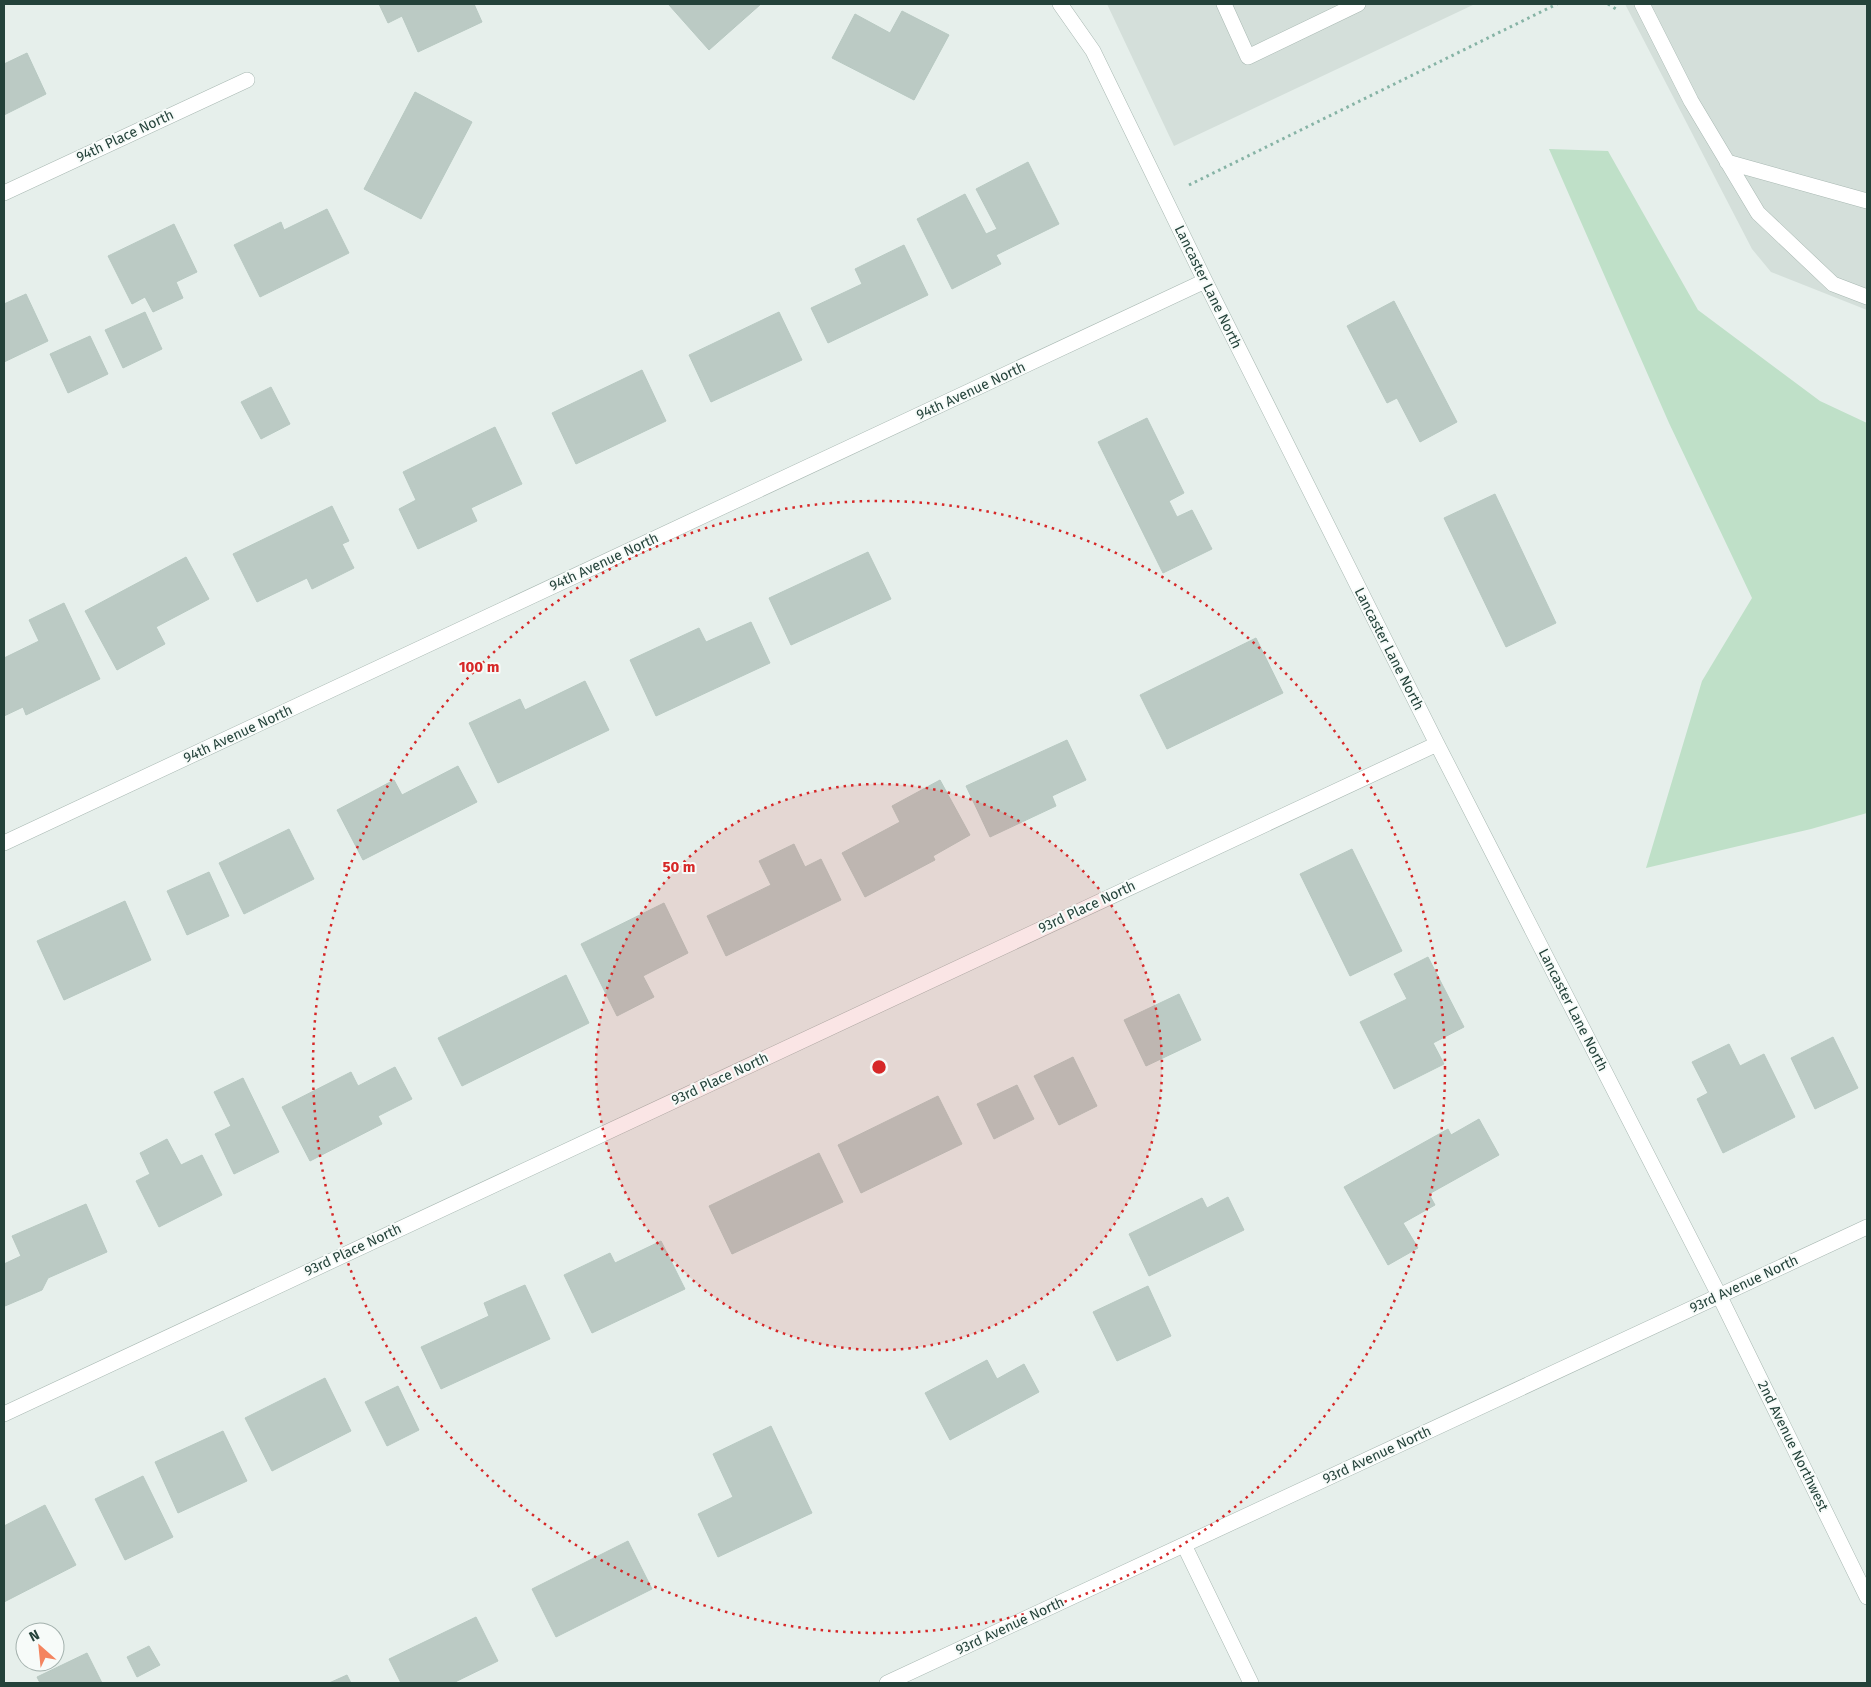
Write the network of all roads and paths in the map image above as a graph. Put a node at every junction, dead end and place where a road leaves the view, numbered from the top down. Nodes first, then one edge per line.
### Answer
1 (1060, 4) edge
2 (1224, 4) edge
3 (1358, 4) edge
4 (1558, 4) edge
5 (1642, 4) edge
6 (247, 80) dead end
7 (1727, 162) junction
8 (4, 192) edge
9 (1164, 198) junction
10 (1867, 201) edge
11 (1205, 281) junction
12 (1867, 297) edge
13 (1437, 744) junction
14 (4, 843) edge
15 (1867, 1227) edge
16 (1719, 1295) junction
17 (4, 1414) edge
18 (1184, 1545) junction
19 (1867, 1597) edge
20 (887, 1683) edge
21 (1250, 1683) edge

1 - 9 street, Lancaster Lane North
2 - 3 street
4 - 9 path
5 - 7 street
6 - 8 street, 94th Place North
7 - 10 street
7 - 12 street
9 - 11 street, Lancaster Lane North
11 - 13 street, Lancaster Lane North
11 - 14 street, 94th Avenue North
13 - 16 street, Lancaster Lane North
13 - 17 street, 93rd Place North
15 - 16 street, 93rd Avenue North
16 - 18 street, 93rd Avenue North
16 - 19 street, 2nd Avenue Northwest
18 - 20 street, 93rd Avenue North
18 - 21 street

